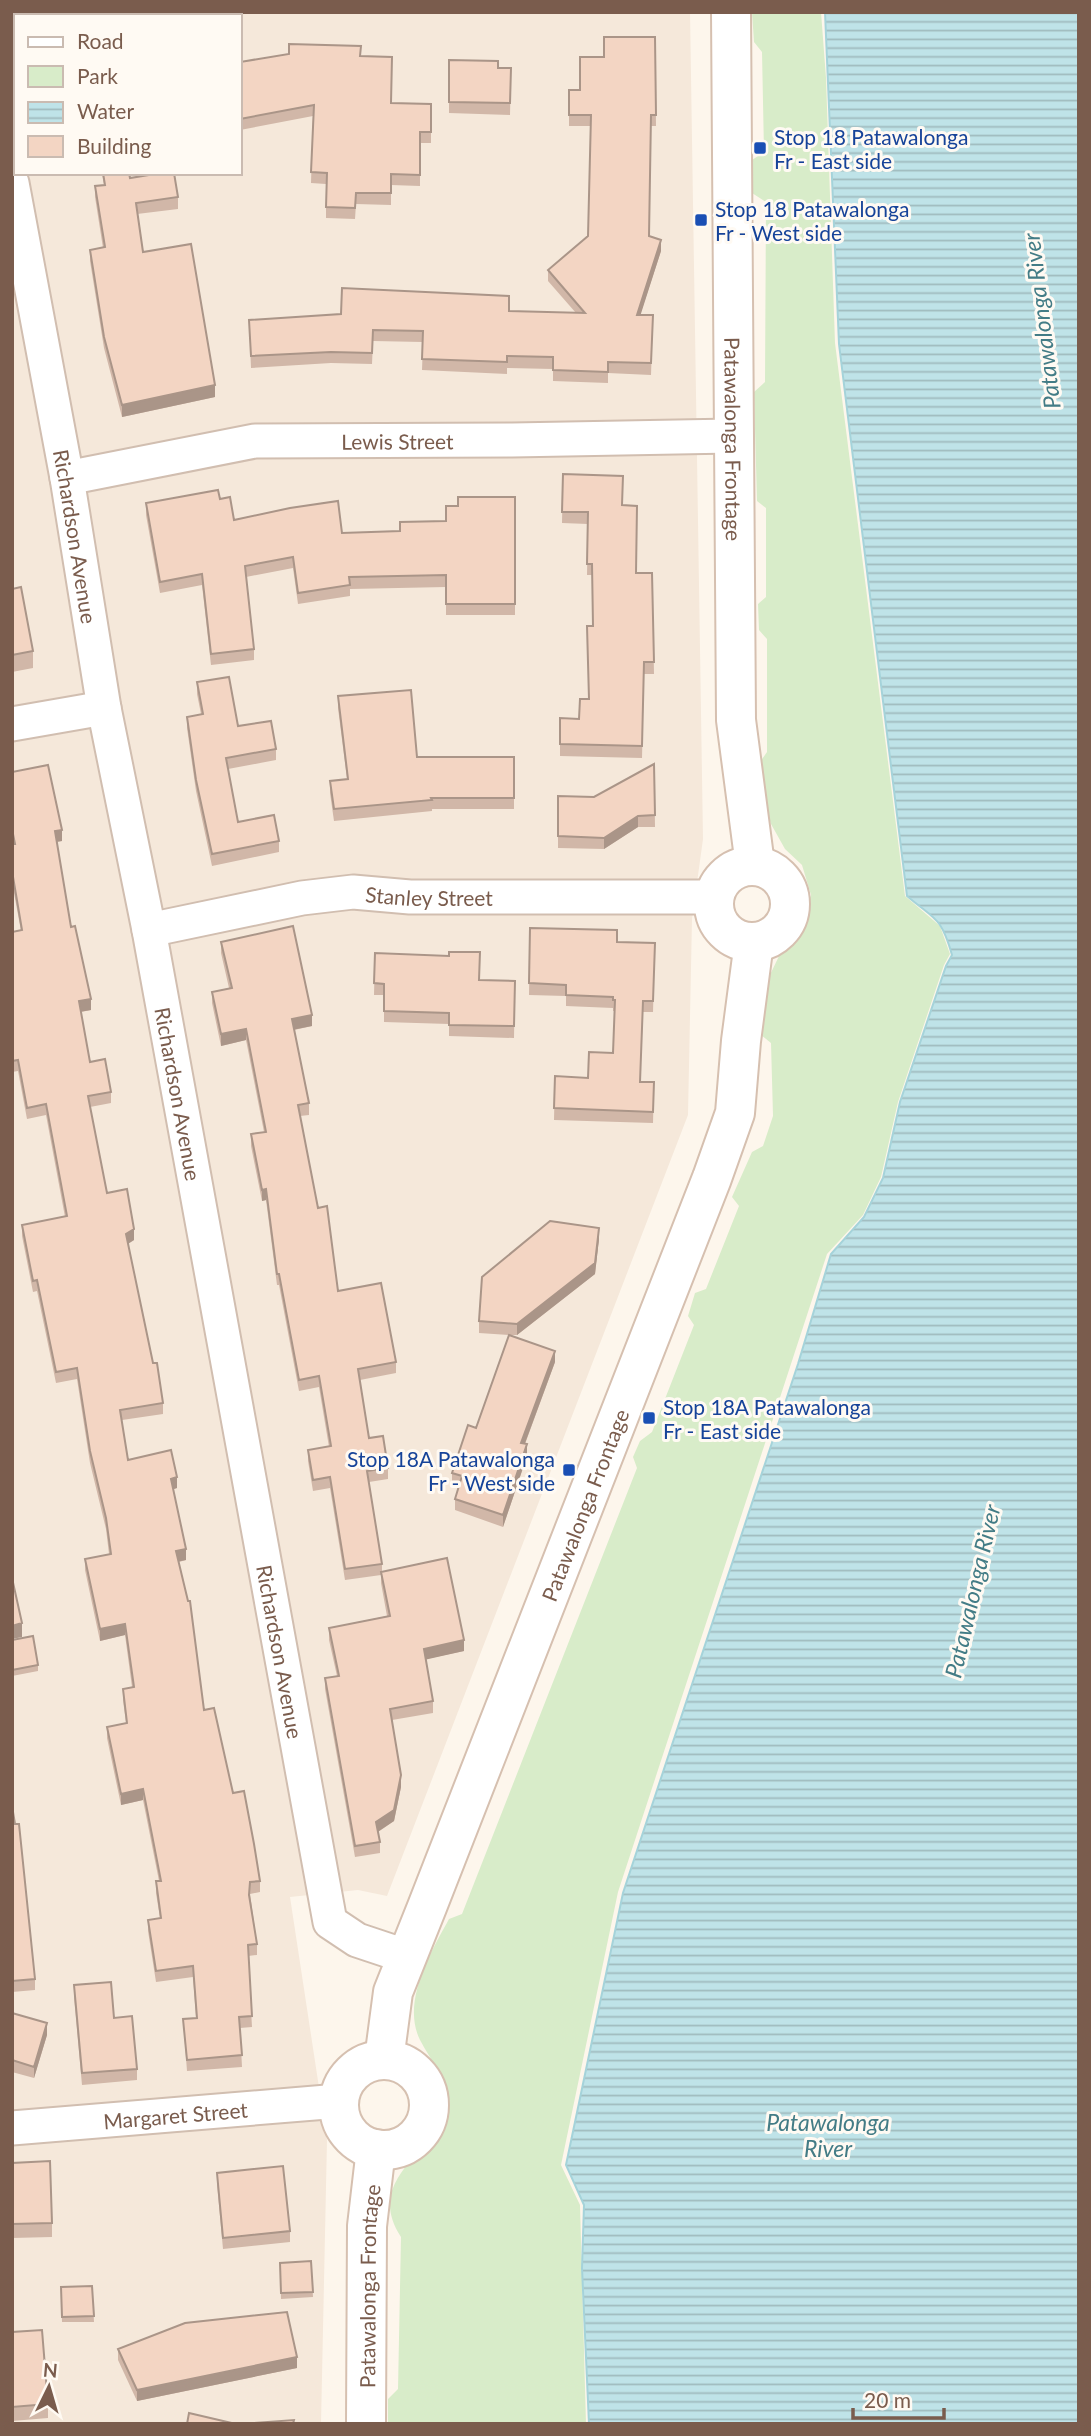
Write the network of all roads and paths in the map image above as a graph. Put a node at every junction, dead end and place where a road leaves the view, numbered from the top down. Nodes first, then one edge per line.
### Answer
1 (732, 12) edge
2 (12, 183) edge
3 (732, 436) junction
4 (67, 478) junction
5 (104, 708) junction
6 (12, 724) edge
7 (755, 865) junction
8 (713, 897) junction
9 (149, 930) junction
10 (754, 942) junction
11 (405, 1956) junction
12 (384, 2060) junction
13 (339, 2101) junction
14 (12, 2128) edge
15 (376, 2149) junction
16 (366, 2424) edge

1 - 3 street, Patawalonga Frontage
2 - 4 street, Richardson Avenue
3 - 4 street, Lewis Street
3 - 7 street, Patawalonga Frontage
4 - 5 street, Richardson Avenue
5 - 6 street
5 - 9 street, Richardson Avenue
7 - 8 street
7 - 10 street
8 - 9 street, Stanley Street
8 - 10 street
9 - 11 street, Richardson Avenue
10 - 11 street, Patawalonga Frontage
11 - 12 street, Patawalonga Frontage
12 - 13 street
12 - 15 street
13 - 14 street, Margaret Street
13 - 15 street
15 - 16 street, Patawalonga Frontage

